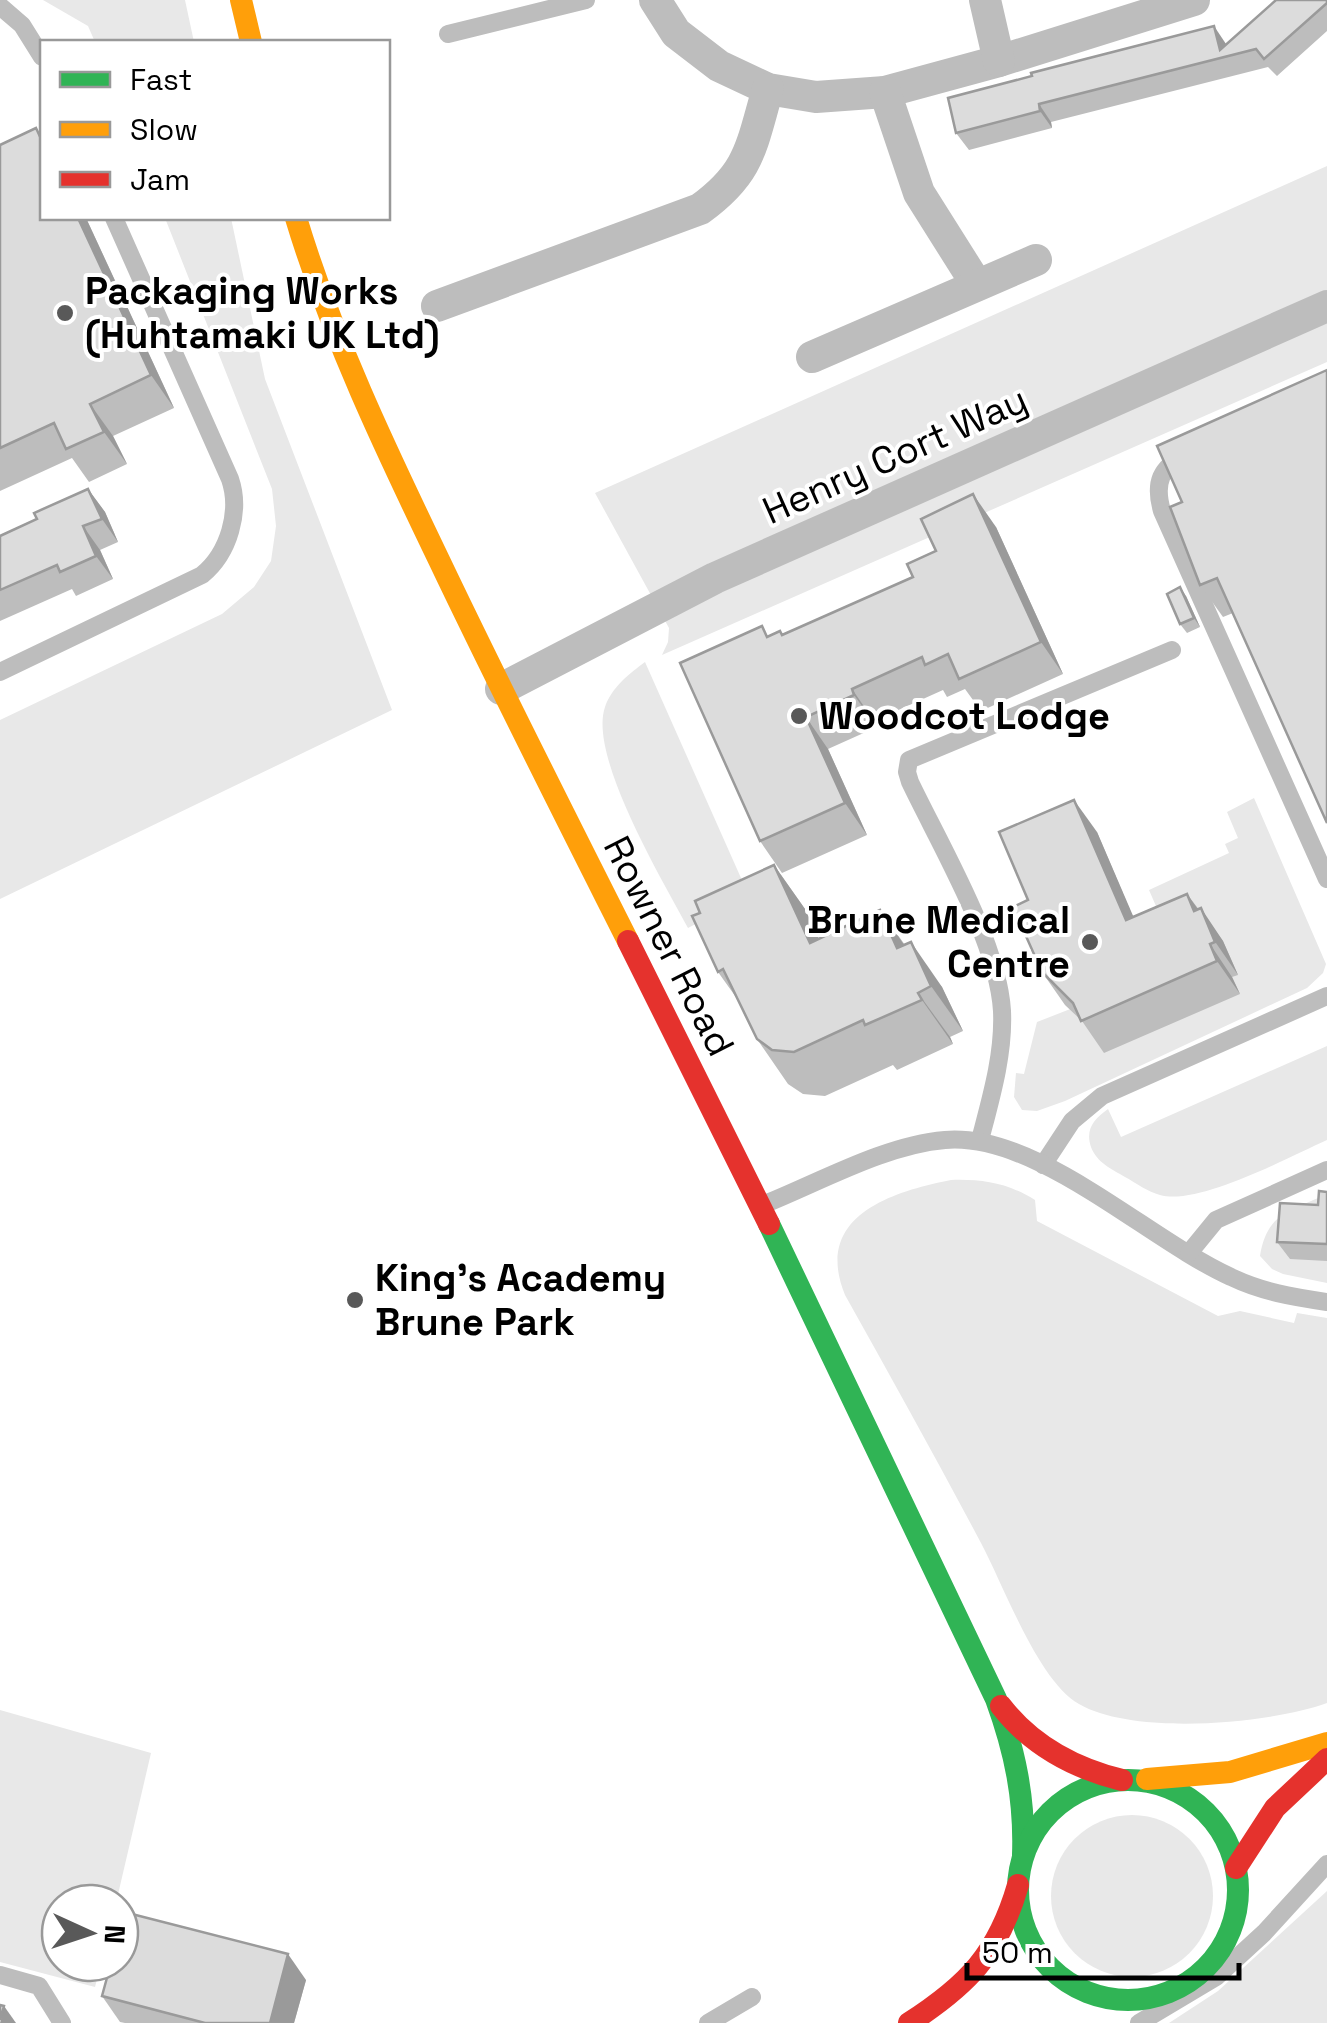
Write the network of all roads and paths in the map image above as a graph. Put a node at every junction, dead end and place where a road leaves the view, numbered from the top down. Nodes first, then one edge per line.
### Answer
1 (241, 0) edge
2 (586, 0) edge
3 (654, 0) edge
4 (985, 0) edge
5 (1194, 0) edge
6 (0, 6) edge
7 (1131, 10) edge
8 (448, 34) dead end
9 (250, 40) edge
10 (40, 54) edge
11 (1000, 62) junction
12 (768, 89) junction
13 (885, 92) junction
14 (115, 220) edge
15 (297, 220) edge
16 (1036, 260) dead end
17 (977, 285) junction
18 (437, 306) dead end
19 (1327, 306) edge
20 (812, 357) dead end
21 (1212, 443) edge
22 (1172, 650) dead end
23 (0, 672) edge
24 (501, 689) junction
25 (1327, 879) edge
26 (1327, 996) edge
27 (980, 1140) junction
28 (1043, 1165) junction
29 (1327, 1170) edge
30 (761, 1206) junction
31 (1189, 1253) junction
32 (1327, 1302) edge
33 (996, 1699) junction
34 (1327, 1743) edge
35 (1327, 1759) edge
36 (1128, 1780) junction
37 (1024, 1855) junction
38 (1327, 1864) edge
39 (1236, 1868) junction
40 (1018, 1884) junction
41 (0, 1975) edge
42 (1184, 1985) junction
43 (752, 1996) dead end
44 (62, 2023) edge
45 (708, 2023) edge
46 (909, 2023) edge
47 (1128, 2023) edge
48 (1139, 2023) edge

1 - 9 main road
2 - 8 lane
3 - 12 street
4 - 11 street
5 - 7 street
6 - 10 lane
7 - 11 street
11 - 13 street
12 - 13 street
12 - 18 street
13 - 17 street
14 - 23 lane
15 - 24 main road, Rowner Road
16 - 17 street
17 - 20 street
19 - 24 street, Henry Cort Way
21 - 25 lane
22 - 27 lane
24 - 30 main road, Rowner Road
26 - 28 lane
27 - 28 lane
27 - 30 lane
28 - 31 lane
29 - 31 lane
30 - 33 main road, Rowner Road
31 - 32 lane
33 - 36 main road, Rowner Road
33 - 37 main road, Rowner Road
34 - 36 main road
35 - 39 main road
36 - 37 main road
36 - 39 main road
37 - 40 main road
38 - 48 lane
39 - 42 main road
40 - 42 main road
40 - 46 main road
41 - 44 lane
42 - 47 main road
43 - 45 lane

